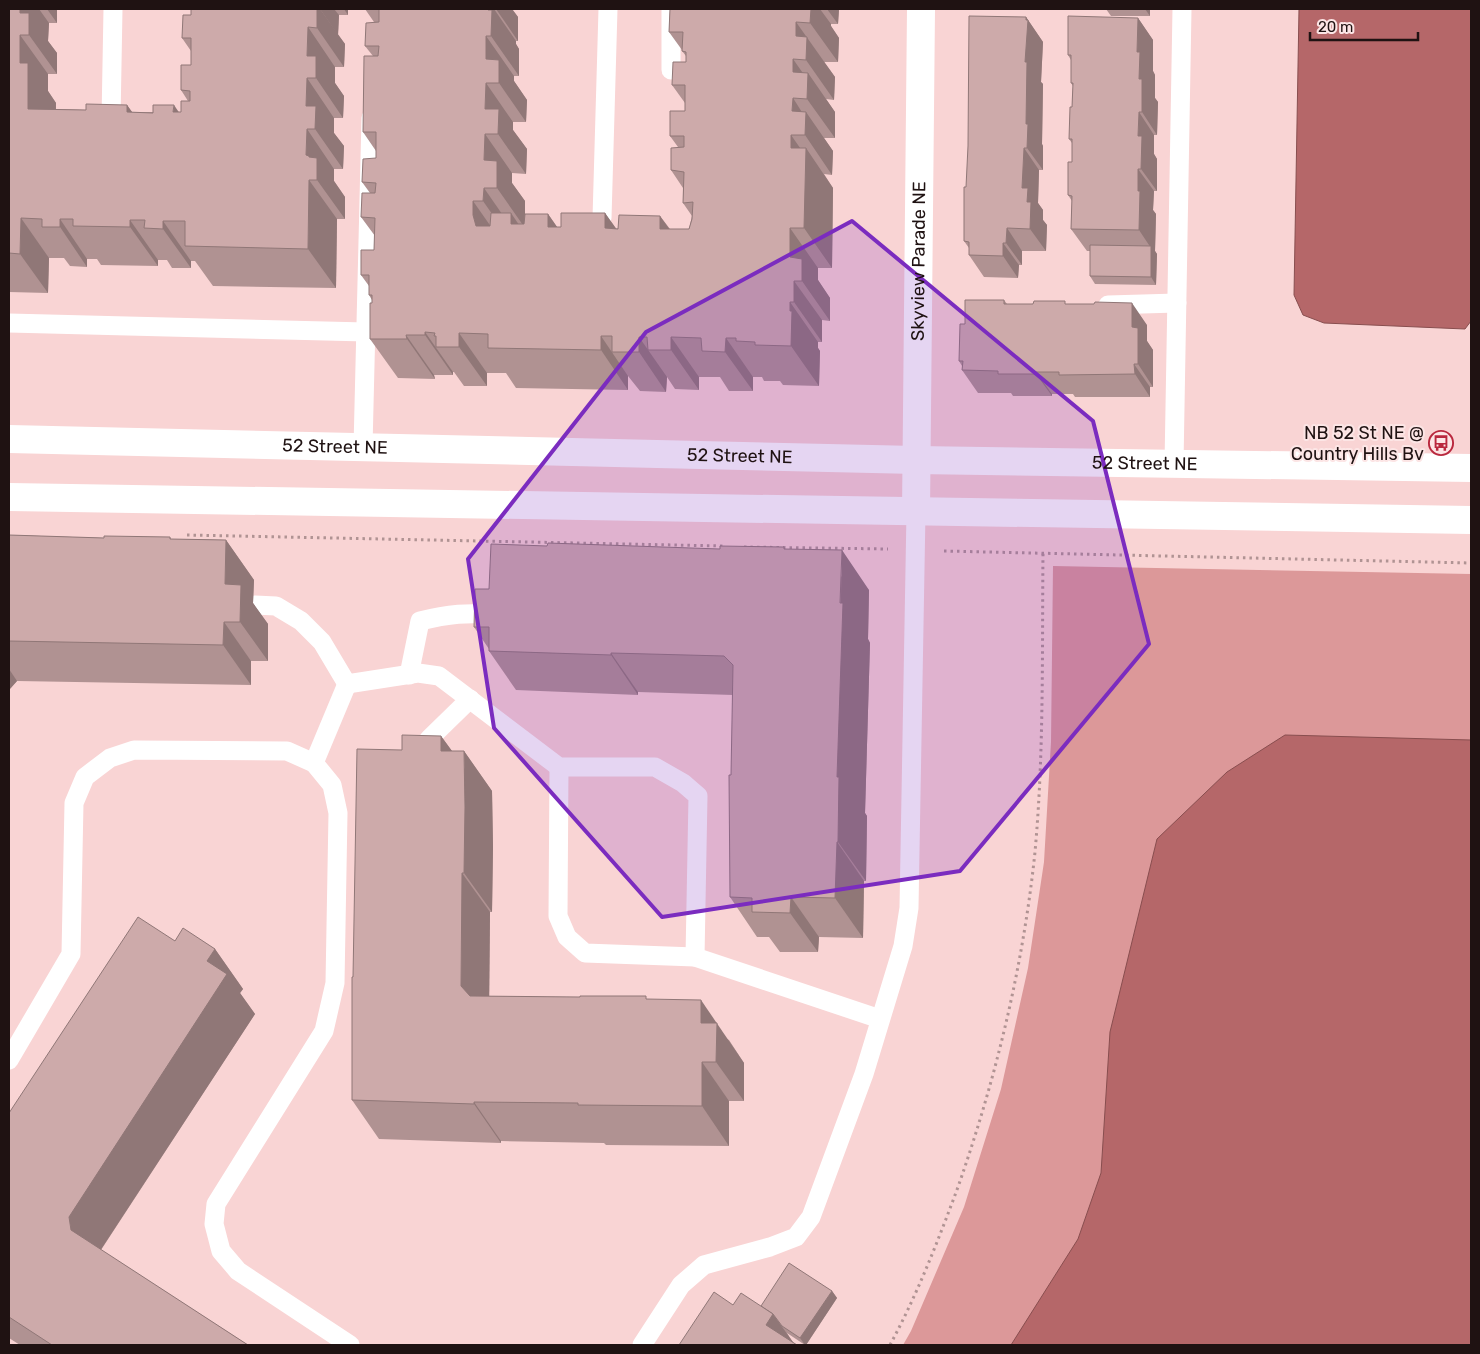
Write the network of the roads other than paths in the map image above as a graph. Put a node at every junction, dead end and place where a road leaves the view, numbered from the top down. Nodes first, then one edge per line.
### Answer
1 (113, 9) edge
2 (608, 9) edge
3 (671, 9) edge
4 (922, 9) edge
5 (1182, 9) edge
6 (671, 70) edge
7 (371, 97) edge
8 (141, 120) edge
9 (602, 218) edge
10 (1177, 303) junction
11 (1088, 306) edge
12 (9, 322) edge
13 (366, 332) junction
14 (9, 439) edge
15 (363, 447) junction
16 (916, 460) junction
17 (1174, 464) junction
18 (1471, 468) edge
19 (9, 497) edge
20 (916, 512) junction
21 (1471, 520) edge
22 (255, 605) dead end
23 (508, 616) edge
24 (409, 675) junction
25 (347, 684) junction
26 (470, 699) junction
27 (314, 763) junction
28 (559, 767) junction
29 (414, 773) edge
30 (695, 957) junction
31 (880, 1019) junction
32 (9, 1060) edge
33 (350, 1345) edge
34 (642, 1345) edge

1 - 8 lane
2 - 9 lane
3 - 6 lane
4 - 16 street, Skyview Parade NE
5 - 10 lane
7 - 13 lane
10 - 11 lane
10 - 17 lane
12 - 13 lane
13 - 15 lane
14 - 15 street, 52 Street NE
15 - 16 street, 52 Street NE
16 - 17 street, 52 Street NE
16 - 20 street, Skyview Parade NE
17 - 18 street, 52 Street NE
19 - 20 street
20 - 21 street
20 - 31 lane
22 - 25 lane
23 - 24 lane
24 - 25 lane
24 - 26 lane
25 - 27 lane
26 - 28 lane
26 - 29 lane
27 - 32 lane
27 - 33 lane
28 - 30 lane
28 - 30 lane
30 - 31 lane
31 - 34 lane

